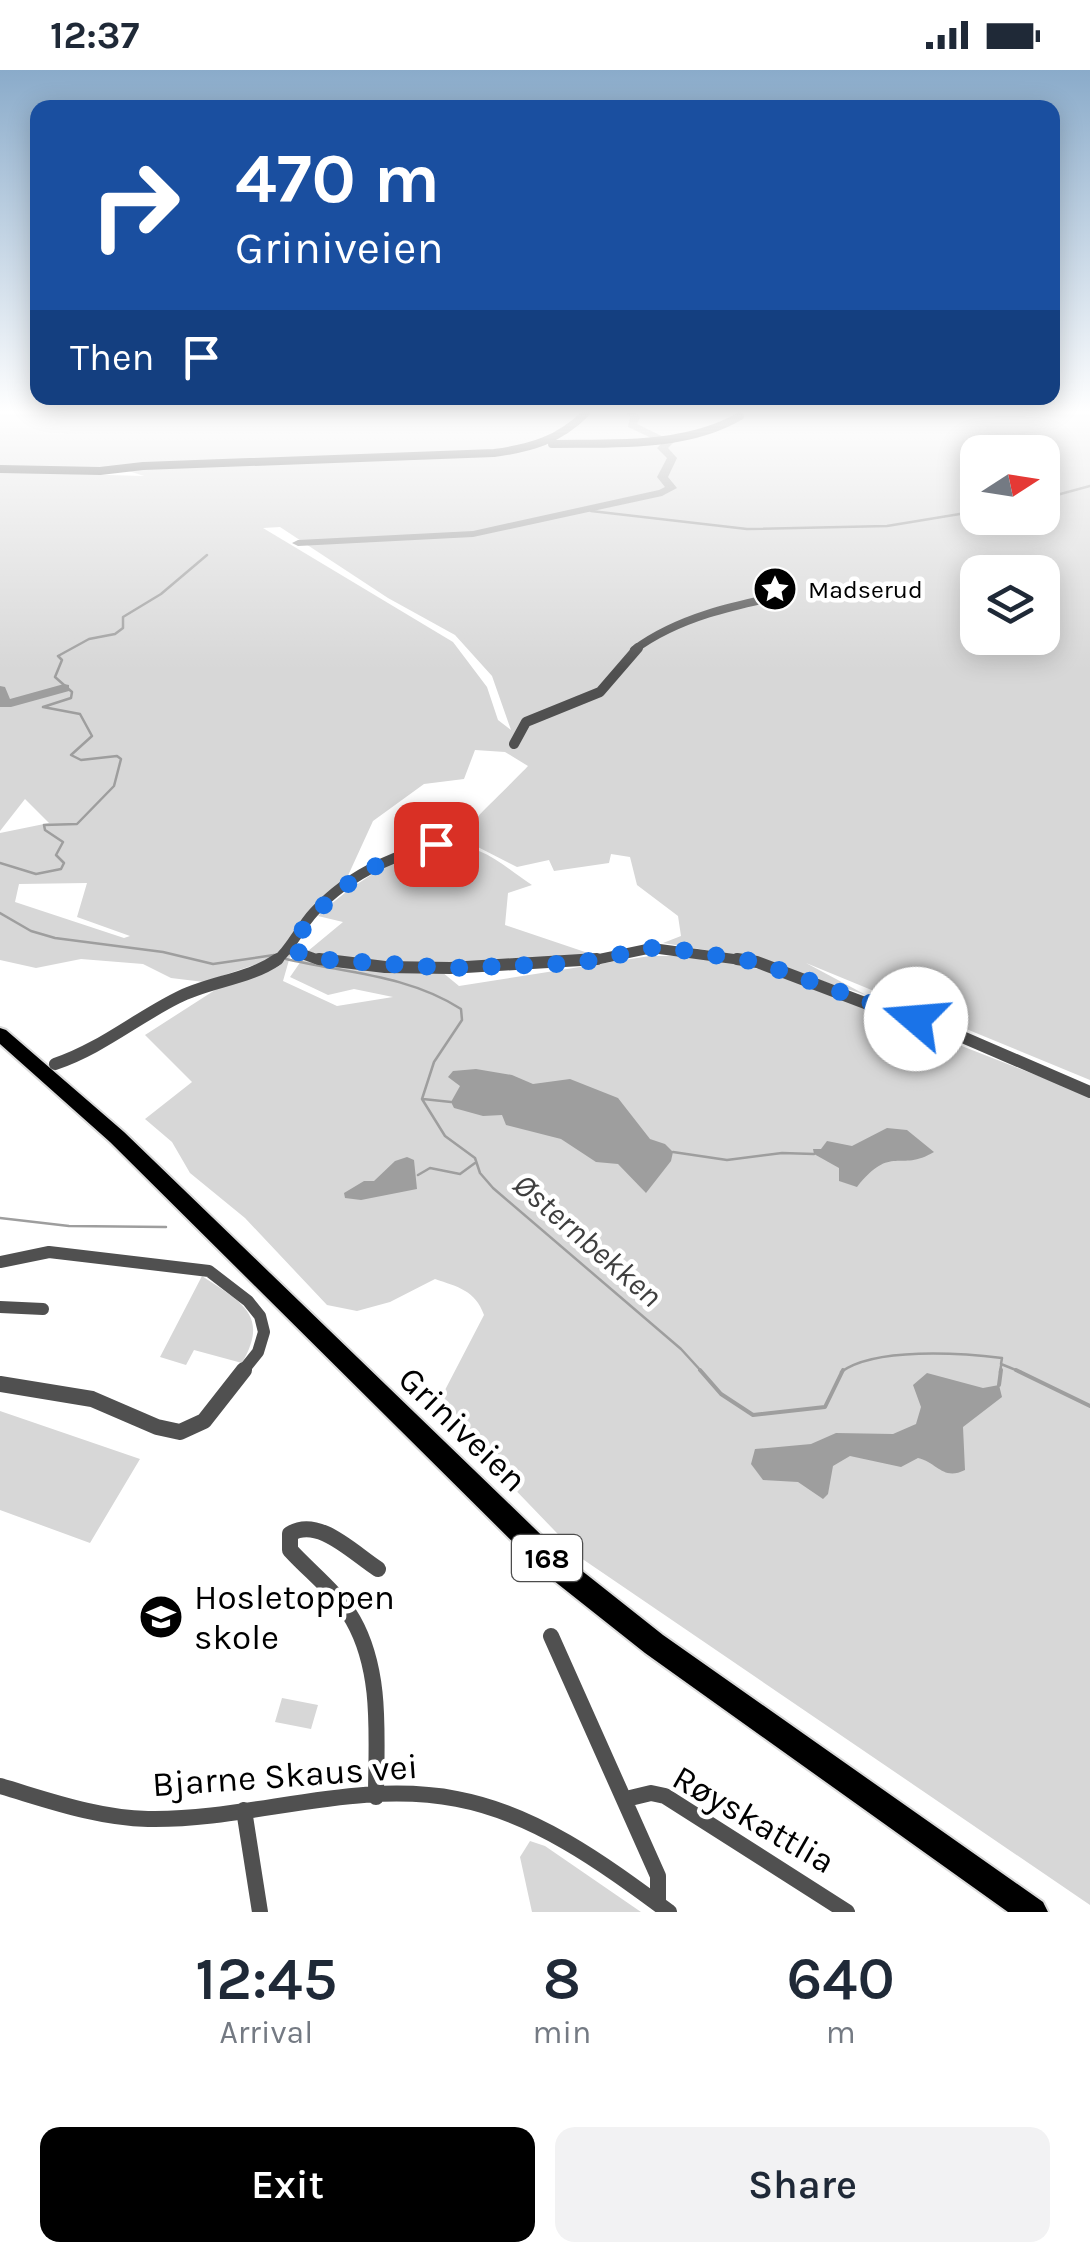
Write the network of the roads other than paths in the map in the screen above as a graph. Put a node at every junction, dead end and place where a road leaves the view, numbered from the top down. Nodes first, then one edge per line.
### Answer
1 (789, 594) dead end
2 (514, 744) dead end
3 (454, 842) dead end
4 (284, 954) junction
5 (0, 1024) edge
6 (0, 1034) edge
7 (56, 1070) junction
8 (1090, 1092) edge
9 (0, 1262) edge
10 (0, 1307) edge
11 (43, 1309) dead end
12 (0, 1384) edge
13 (378, 1569) dead end
14 (551, 1636) dead end
15 (0, 1786) edge
16 (376, 1797) junction
17 (626, 1799) junction
18 (244, 1810) junction
19 (664, 1908) edge
20 (260, 1912) edge
21 (847, 1912) edge
22 (1033, 1912) edge

1 - 2 street
3 - 4 street
4 - 7 street
4 - 8 street
5 - 7 main road, Griniveien / 168
6 - 7 main road, Griniveien / 168
7 - 22 main road, Griniveien / 168
9 - 12 street
10 - 11 street
13 - 16 street
14 - 17 street, Røyskattlia
15 - 18 street, Bjarne Skaus vei
16 - 18 street, Bjarne Skaus vei
16 - 19 street, Bjarne Skaus vei
17 - 19 street, Røyskattlia
17 - 21 street, Røyskattlia
18 - 20 street

